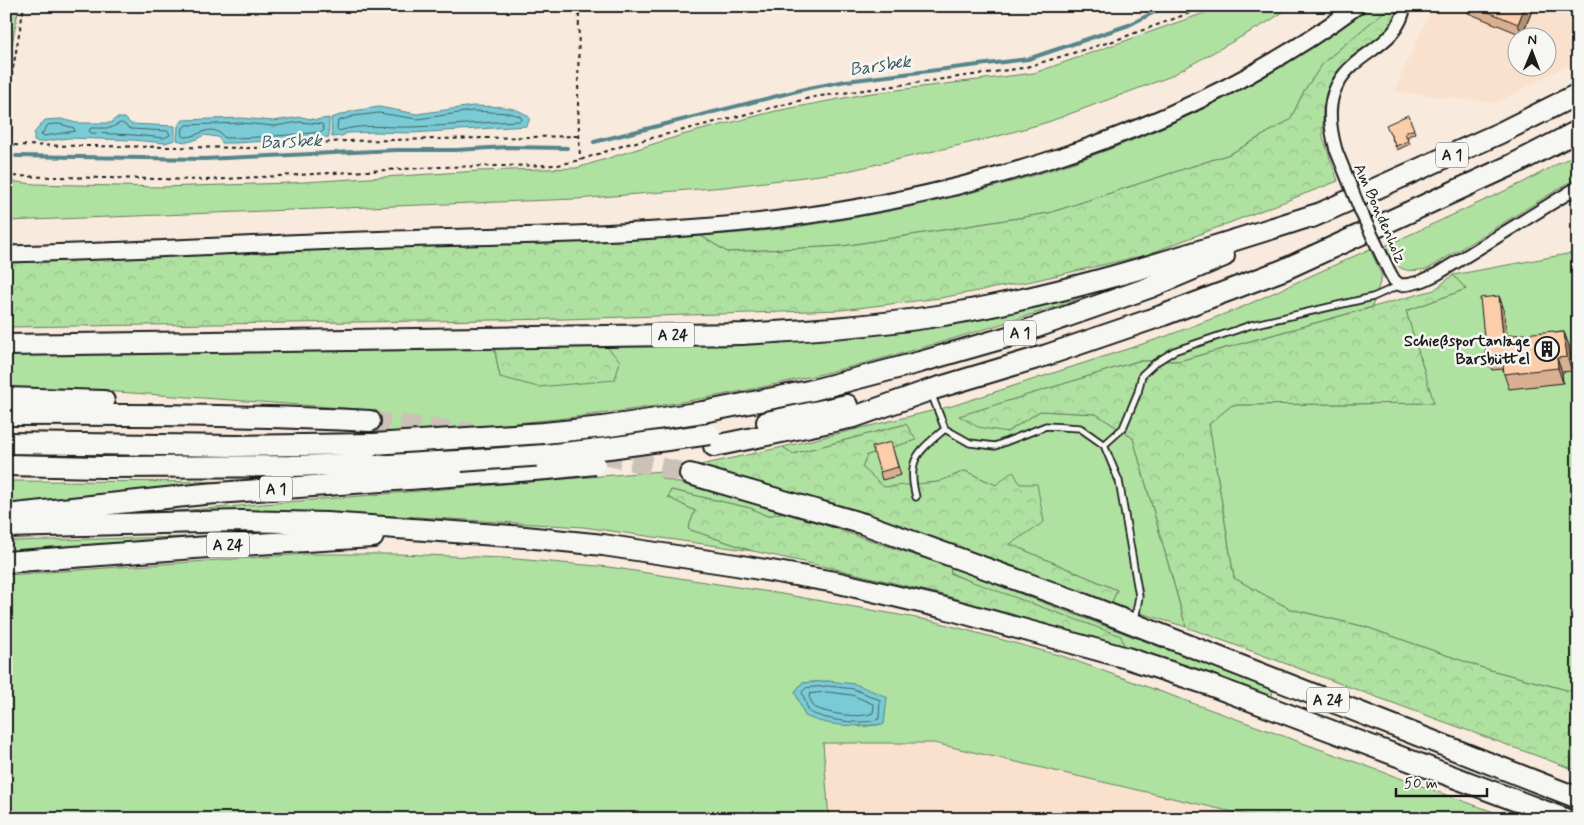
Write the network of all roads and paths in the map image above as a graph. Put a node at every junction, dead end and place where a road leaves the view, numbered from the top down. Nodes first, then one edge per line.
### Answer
1 (24, 6) edge
2 (579, 6) edge
3 (1209, 6) edge
4 (1357, 6) edge
5 (1406, 6) edge
6 (1578, 94) edge
7 (6, 108) edge
8 (1578, 131) edge
9 (578, 136) junction
10 (6, 145) edge
11 (580, 160) junction
12 (6, 176) edge
13 (1578, 187) edge
14 (1324, 212) junction
15 (6, 254) edge
16 (1400, 285) junction
17 (6, 346) edge
18 (930, 390) junction
19 (6, 398) edge
20 (6, 415) edge
21 (286, 417) junction
22 (370, 421) tunnel mouth
23 (945, 429) junction
24 (712, 440) junction
25 (6, 443) edge
26 (1104, 445) junction
27 (6, 465) edge
28 (690, 474) tunnel mouth
29 (916, 497) dead end
30 (6, 515) edge
31 (6, 527) edge
32 (451, 532) junction
33 (6, 562) edge
34 (1134, 624) junction
35 (1578, 798) edge
36 (1565, 819) edge

1 - 7 path
2 - 9 path
3 - 11 path
4 - 15 main road
5 - 16 street, Am Bondenholz, bridge
6 - 14 highway, A 1
8 - 18 highway, A 1
9 - 10 path
9 - 11 path
11 - 12 path
13 - 16 street, Am Bondenholz
14 - 17 highway, A 24
14 - 25 highway, A 1, bridge
16 - 26 lane
18 - 23 lane
18 - 24 highway, A 1
19 - 21 highway
20 - 21 highway
21 - 22 highway
23 - 26 lane
23 - 29 lane
24 - 27 highway, A 1, bridge
24 - 30 highway, A 1, bridge
26 - 34 lane
28 - 34 highway, A 24
31 - 32 highway, A 24
32 - 33 highway, A 24
32 - 36 highway, A 24
34 - 35 highway, A 24

